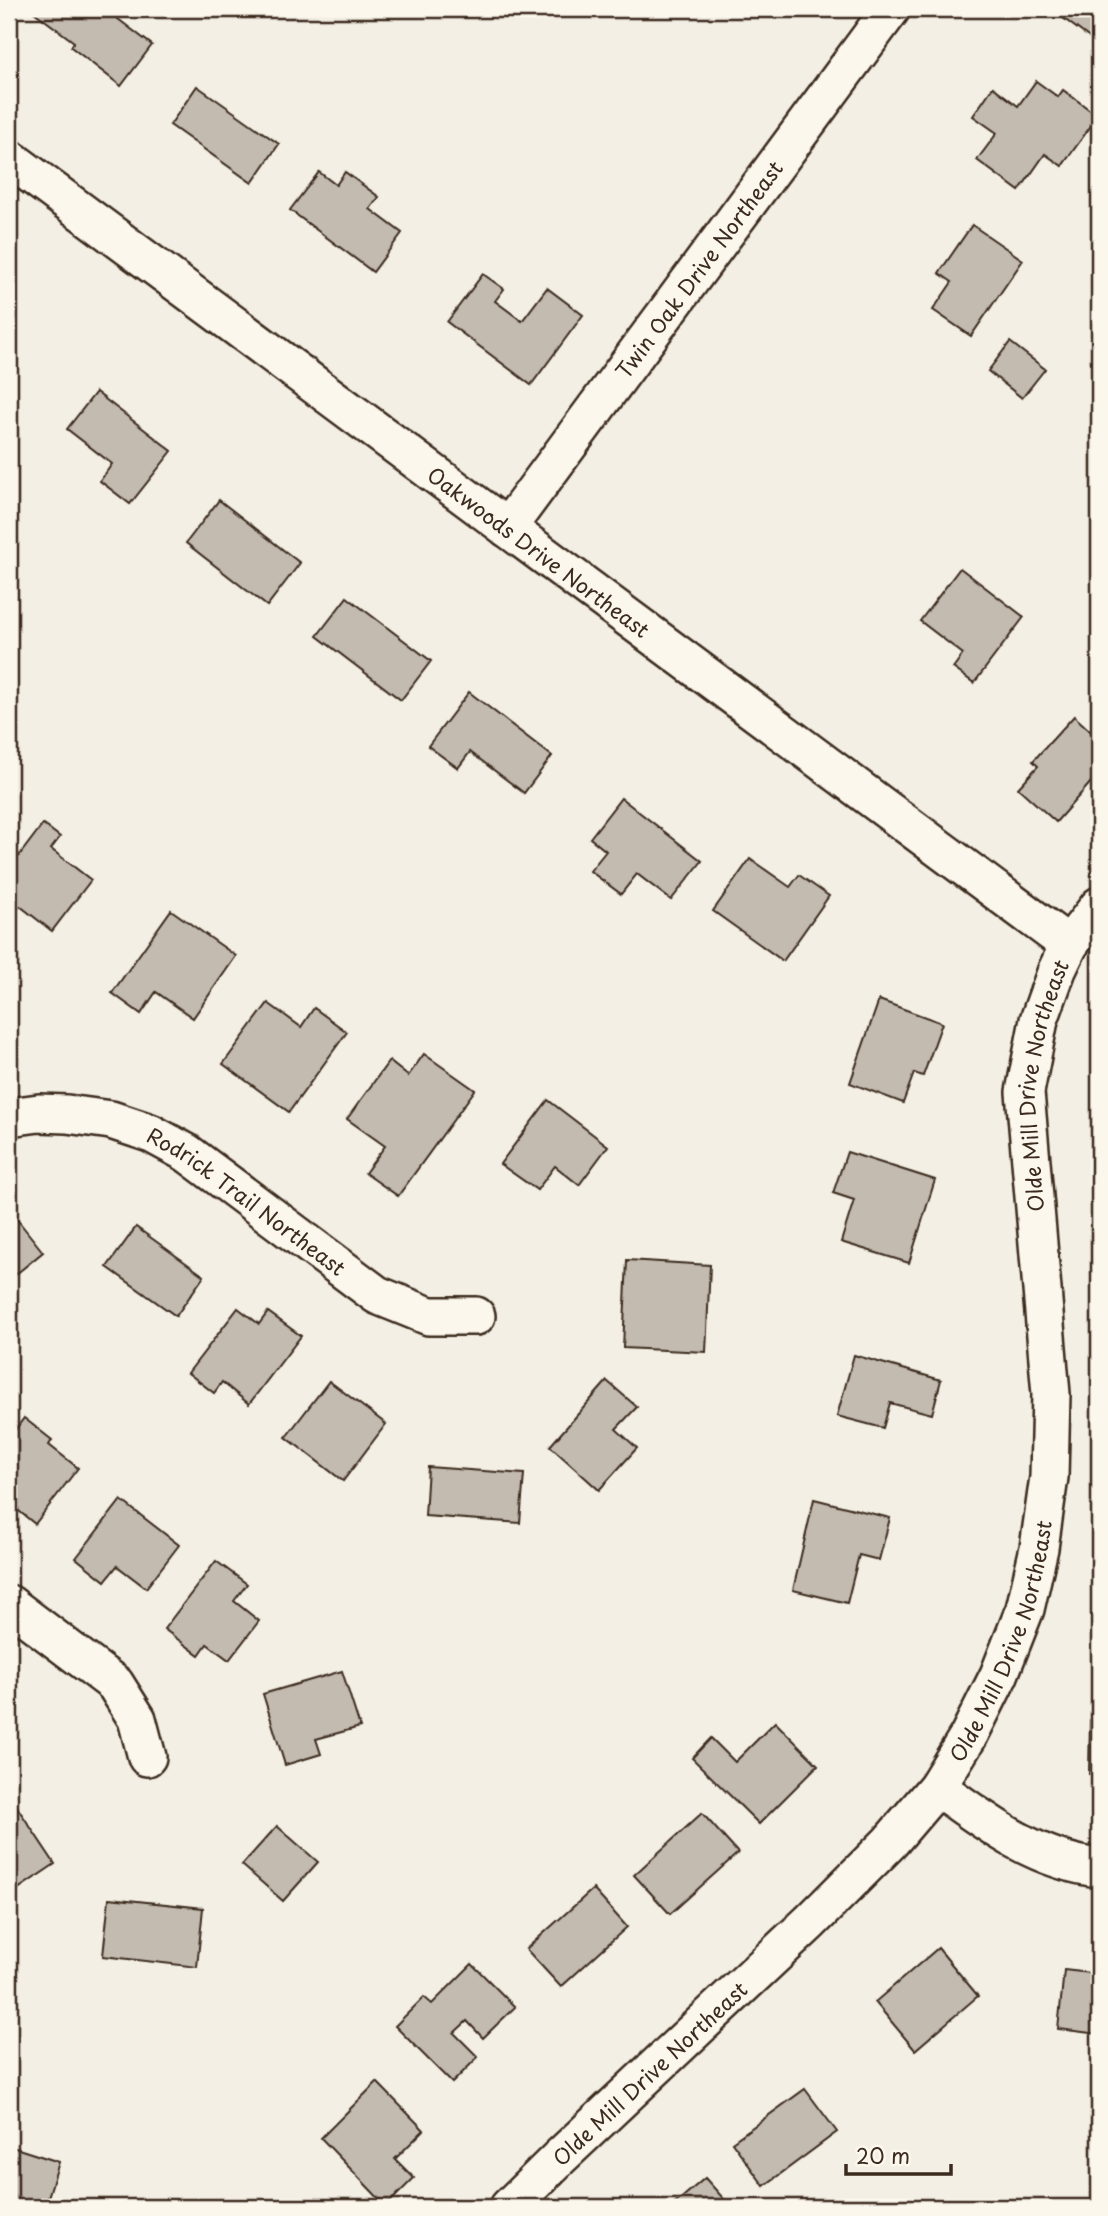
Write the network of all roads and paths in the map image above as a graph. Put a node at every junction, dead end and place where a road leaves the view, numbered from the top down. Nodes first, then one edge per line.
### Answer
1 (891, 9) edge
2 (9, 158) edge
3 (507, 528) junction
4 (1099, 906) edge
5 (1069, 945) junction
6 (9, 1117) edge
7 (476, 1316) dead end
8 (9, 1604) edge
9 (147, 1756) dead end
10 (937, 1787) junction
11 (1099, 1868) edge
12 (509, 2207) edge

1 - 3 street, Twin Oak Drive Northeast
2 - 3 street, Oakwoods Drive Northeast
3 - 5 street, Oakwoods Drive Northeast
4 - 5 street, Olde Mill Drive Northeast
5 - 10 street, Olde Mill Drive Northeast
6 - 7 street, Rodrick Trail Northeast
8 - 9 street
10 - 11 street
10 - 12 street, Olde Mill Drive Northeast

